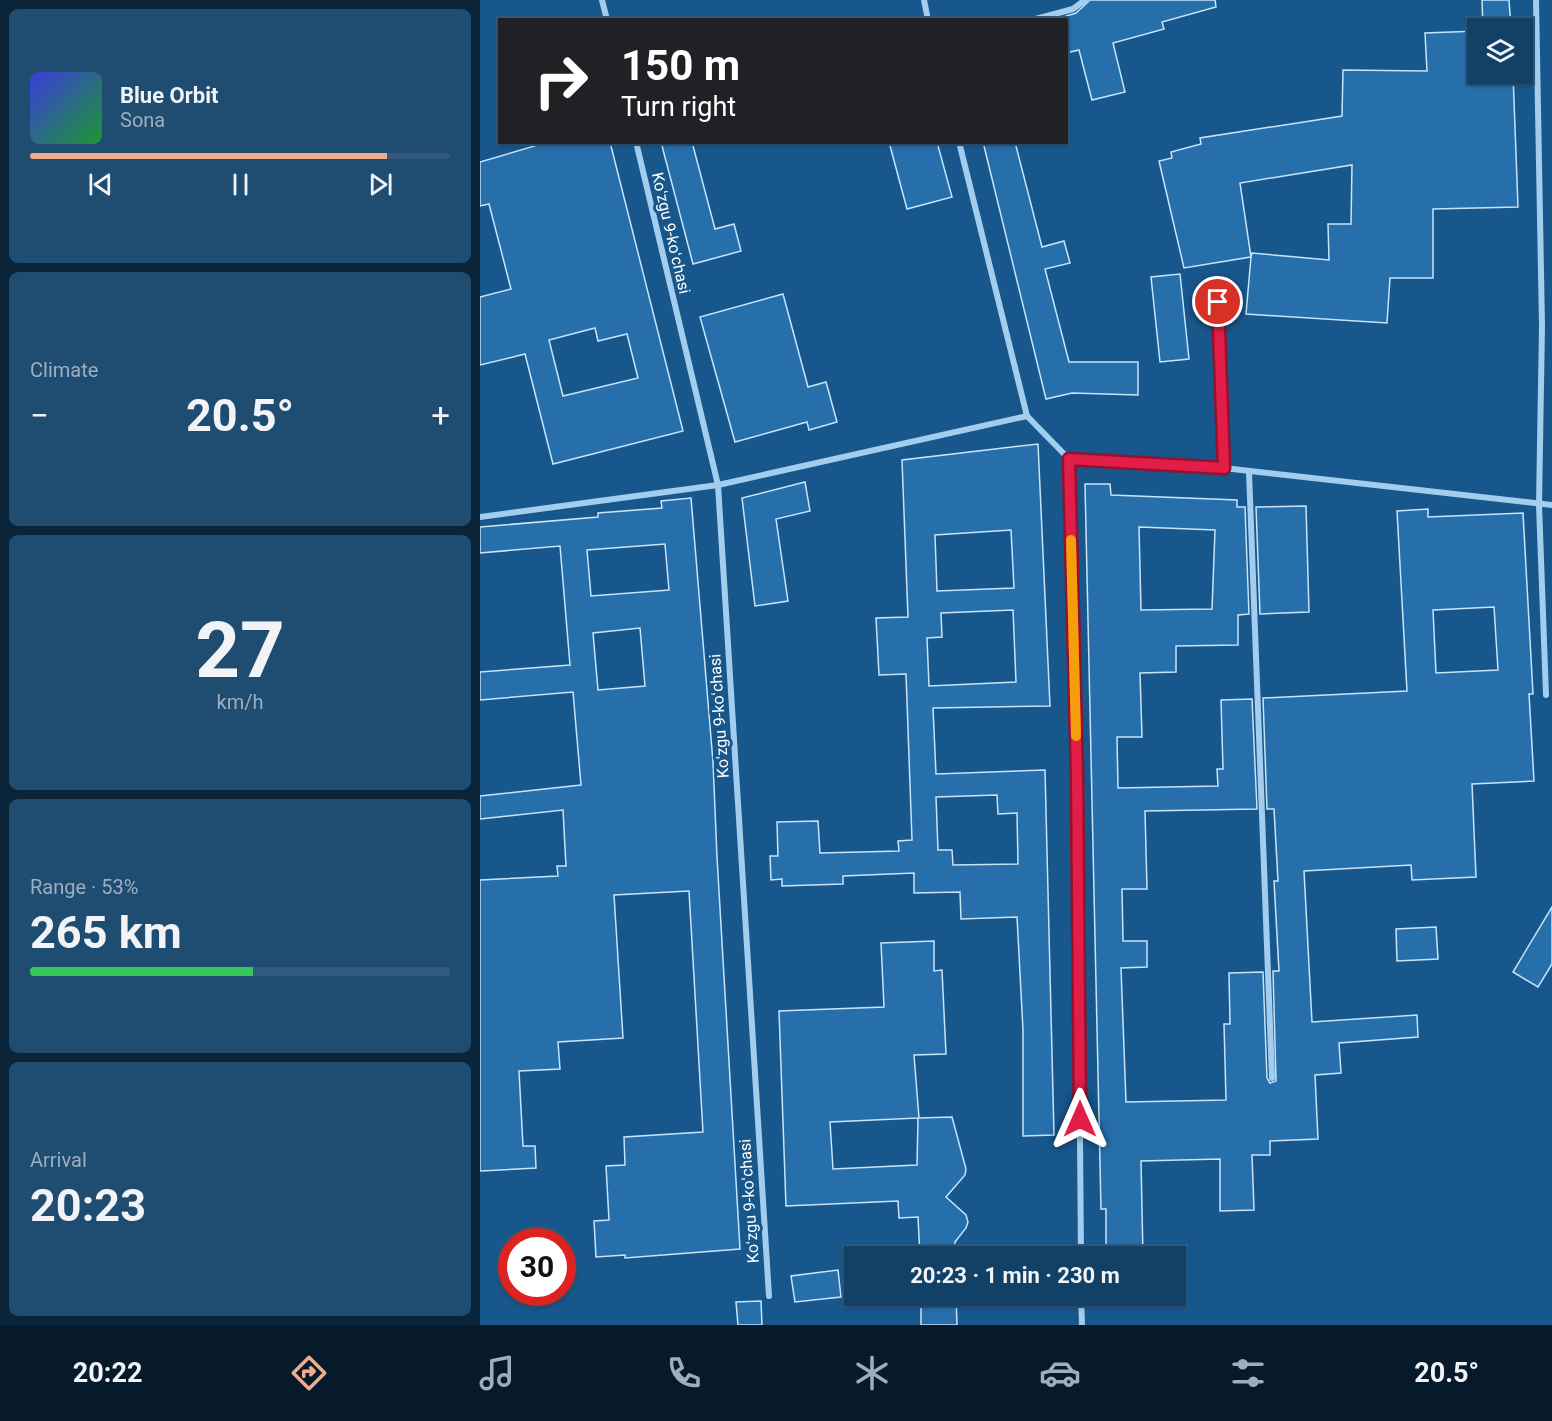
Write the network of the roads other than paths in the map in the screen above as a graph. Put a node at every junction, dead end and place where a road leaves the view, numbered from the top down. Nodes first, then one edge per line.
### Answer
1 (602, 0) edge
2 (924, 0) edge
3 (1085, 0) edge
4 (1536, 0) edge
5 (606, 18) edge
6 (928, 18) edge
7 (1039, 18) edge
8 (636, 144) edge
9 (959, 144) edge
10 (1217, 278) dead end
11 (1027, 416) junction
12 (1069, 459) junction
13 (1224, 468) junction
14 (1249, 472) junction
15 (718, 485) junction
16 (1539, 505) junction
17 (1552, 505) edge
18 (480, 517) edge
19 (1546, 695) dead end
20 (1272, 1078) dead end
21 (1081, 1246) edge
22 (769, 1296) dead end
23 (1081, 1306) edge
24 (1082, 1325) edge

1 - 5 street
2 - 6 street
3 - 7 street
4 - 16 street
8 - 15 street, Koʻzgu 9-koʻchasi
9 - 11 street
10 - 13 lane
11 - 12 street
11 - 15 street
12 - 13 street
12 - 21 street
13 - 14 street
14 - 16 street
14 - 20 street
15 - 18 street
15 - 22 street, Koʻzgu 9-koʻchasi
16 - 17 street
16 - 19 street
23 - 24 street

